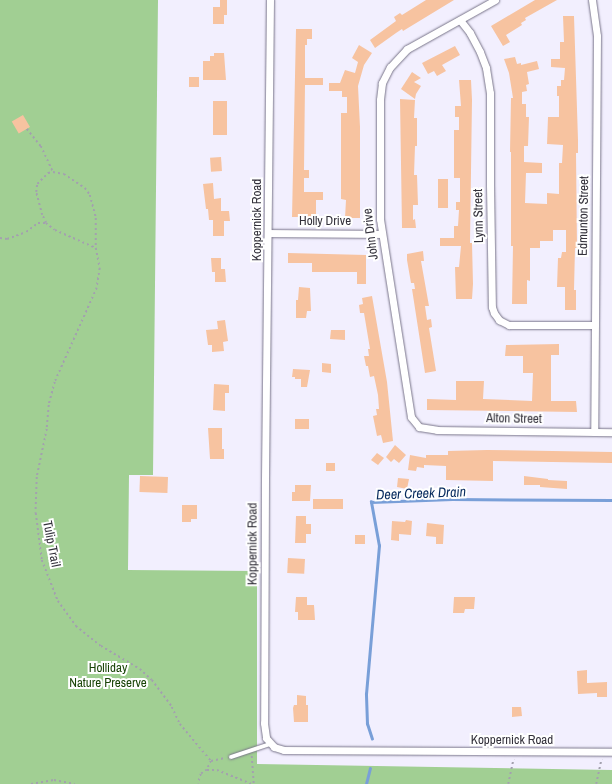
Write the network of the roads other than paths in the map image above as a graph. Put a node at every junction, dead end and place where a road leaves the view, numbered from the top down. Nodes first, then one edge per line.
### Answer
1 (270, 0) edge
2 (495, 0) edge
3 (592, 0) edge
4 (460, 20) junction
5 (269, 233) junction
6 (382, 234) junction
7 (595, 325) junction
8 (417, 425) joint
9 (594, 432) junction
10 (612, 432) edge
11 (270, 744) junction
12 (612, 752) edge
13 (231, 758) road end

1 - 5 street, Koppernick Road
2 - 4 street, John Drive
3 - 7 street, Edmunton Street
4 - 6 street, John Drive
4 - 7 street, Lynn Street
5 - 6 street, Holly Drive
5 - 11 street, Koppernick Road
6 - 8 street, John Drive
7 - 9 street, Edmunton Street
8 - 9 street, Alton Street
9 - 10 street, Alton Street
11 - 12 street, Koppernick Road
11 - 13 lane

